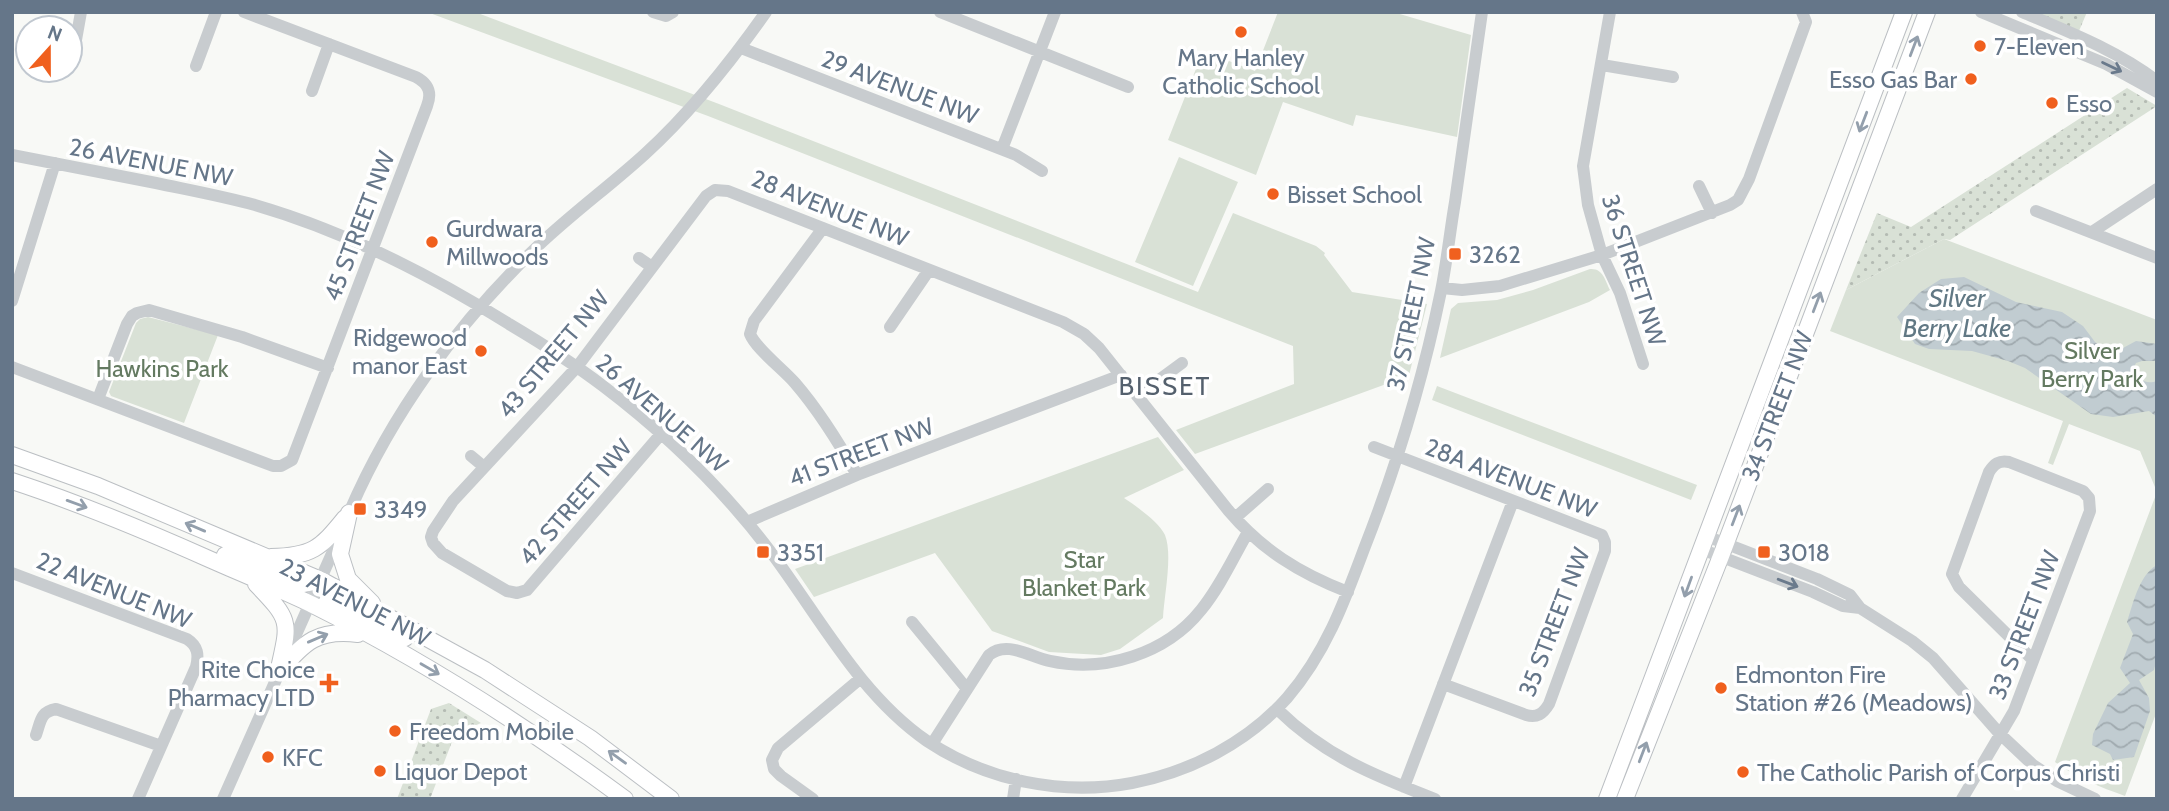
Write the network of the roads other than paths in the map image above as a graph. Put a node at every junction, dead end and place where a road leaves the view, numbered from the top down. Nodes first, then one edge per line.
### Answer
1 (216, 12) edge
2 (244, 12) edge
3 (653, 12) edge
4 (766, 12) edge
5 (940, 12) edge
6 (1055, 12) edge
7 (1482, 12) edge
8 (1611, 12) edge
9 (1904, 12) edge
10 (1927, 12) edge
11 (1981, 12) edge
12 (2022, 12) edge
13 (1803, 13) edge
14 (671, 14) edge
15 (329, 44) junction
16 (741, 48) junction
17 (1040, 52) junction
18 (1602, 65) junction
19 (196, 66) dead end
20 (1673, 77) dead end
21 (2157, 81) edge
22 (1128, 87) dead end
23 (312, 91) dead end
24 (2157, 92) edge
25 (1002, 149) junction
26 (12, 155) edge
27 (55, 163) junction
28 (1042, 171) dead end
29 (1699, 186) dead end
30 (2157, 189) edge
31 (715, 190) joint
32 (2036, 211) dead end
33 (1712, 212) junction
34 (823, 228) junction
35 (2092, 232) junction
36 (373, 249) junction
37 (1602, 255) junction
38 (639, 258) dead end
39 (2157, 258) edge
40 (652, 267) junction
41 (929, 270) junction
42 (1442, 288) junction
43 (12, 301) edge
44 (481, 307) junction
45 (890, 327) dead end
46 (1182, 363) dead end
47 (1643, 364) dead end
48 (12, 367) edge
49 (577, 367) junction
50 (1121, 375) junction
51 (329, 377) junction
52 (1137, 396) junction
53 (98, 399) junction
54 (661, 434) junction
55 (1374, 447) dead end
56 (12, 455) edge
57 (471, 456) dead end
58 (1398, 457) junction
59 (483, 466) junction
60 (857, 475) junction
61 (12, 481) edge
62 (1268, 489) dead end
63 (1513, 501) junction
64 (349, 513) junction
65 (1234, 518) junction
66 (747, 522) junction
67 (142, 529) junction
68 (1248, 532) junction
69 (1605, 542) joint
70 (433, 543) joint
71 (1704, 543) junction
72 (1723, 550) junction
73 (258, 554) junction
74 (12, 572) edge
75 (249, 577) junction
76 (321, 580) junction
77 (1348, 592) junction
78 (310, 604) junction
79 (391, 620) junction
80 (912, 622) dead end
81 (370, 636) junction
82 (2033, 660) junction
83 (485, 670) junction
84 (278, 673) junction
85 (861, 678) junction
86 (1443, 684) junction
87 (967, 689) junction
88 (1276, 709) junction
89 (1999, 733) junction
90 (36, 735) dead end
91 (932, 744) junction
92 (161, 747) junction
93 (1198, 763) joint
94 (1016, 779) junction
95 (1119, 785) junction
96 (1404, 787) junction
97 (138, 799) edge
98 (223, 799) edge
99 (625, 799) edge
100 (671, 799) edge
101 (813, 799) edge
102 (1013, 799) edge
103 (1121, 799) edge
104 (1436, 799) edge
105 (1607, 799) edge
106 (1625, 799) edge
107 (1962, 799) edge
108 (2095, 799) edge

1 - 19 street
2 - 15 street
3 - 14 street
4 - 16 street
5 - 17 street
6 - 17 street
7 - 42 street, 37 STREET NW
8 - 18 street, 36 STREET NW
9 -> 71 main road, 34 STREET NW
72 -> 10 main road, 34 STREET NW
11 -> 24 street
12 - 21 street
13 - 33 street
15 - 23 street
15 - 36 street, 45 STREET NW
16 - 25 street, 29 AVENUE NW
16 - 44 street
17 - 22 street
17 - 25 street
18 - 20 street
18 - 37 street, 36 STREET NW
25 - 28 street, 29 AVENUE NW
26 - 27 street, 26 AVENUE NW
27 - 36 street, 26 AVENUE NW
27 - 43 street
29 - 33 street
30 - 35 street
31 - 34 street, 28 AVENUE NW
31 - 40 street, 43 STREET NW
32 - 35 street
33 - 37 street
34 - 41 street, 28 AVENUE NW
34 - 60 street
35 - 39 street
36 - 44 street, 26 AVENUE NW
36 - 51 street, 45 STREET NW
37 - 42 street
37 - 47 street, 36 STREET NW
38 - 40 street
40 - 49 street, 43 STREET NW
41 - 45 street, 28 AVENUE NW
41 - 50 street, 28 AVENUE NW
42 - 58 street, 37 STREET NW
44 - 49 street, 26 AVENUE NW
44 - 64 street
46 - 52 street
48 - 53 street
49 - 54 street, 26 AVENUE NW
49 - 59 street, 43 STREET NW
50 - 52 street, 28 AVENUE NW
50 - 60 street, 41 STREET NW
51 - 53 street, 45 STREET NW
51 - 53 street
52 - 65 street, 28 AVENUE NW
54 - 66 street, 26 AVENUE NW
54 - 70 street, 42 STREET NW
55 - 58 street
73 -> 56 main road, 23 AVENUE NW
57 - 59 street
58 - 63 street, 28A AVENUE NW
58 - 77 street, 37 STREET NW
59 - 70 street, 43 STREET NW
60 - 66 street, 41 STREET NW
61 -> 67 main road, 23 AVENUE NW
62 - 65 street
63 - 69 street, 28A AVENUE NW
63 - 86 street
64 - 73 main road
64 - 76 street
64 - 79 main road
65 - 68 street, 28 AVENUE NW
66 - 85 street, 26 AVENUE NW
67 - 75 main road, 23 AVENUE NW
67 - 76 main road
68 - 77 street, 28 AVENUE NW
68 - 87 street
69 - 86 street, 35 STREET NW
71 - 72 street
71 -> 105 main road, 34 STREET NW
72 - 89 street
106 -> 72 main road, 34 STREET NW
73 - 76 main road, 23 AVENUE NW
74 - 92 street, 22 AVENUE NW
75 - 78 main road, 23 AVENUE NW
75 - 84 main road
76 - 78 street
76 - 79 main road, 23 AVENUE NW
77 - 88 street, 37 STREET NW
78 - 81 main road, 23 AVENUE NW
78 - 83 main road
78 - 84 street
79 - 83 main road, 23 AVENUE NW
80 - 87 street
84 -> 81 main road
81 -> 99 main road, 23 AVENUE NW
82 - 82 street, 33 STREET NW
82 - 89 street, 33 STREET NW
100 -> 83 main road, 23 AVENUE NW
84 - 98 street
85 - 91 street, 26 AVENUE NW
85 - 101 street
86 - 96 street
87 - 91 street
88 - 93 street, 37 STREET NW
88 - 96 street
89 - 107 street, 33 STREET NW
89 - 108 street
90 - 92 street
91 - 94 street, 26 AVENUE NW
92 - 97 street
93 - 95 street, 26 AVENUE NW
94 - 95 street, 26 AVENUE NW
94 - 102 street
95 - 103 street
96 - 104 street

